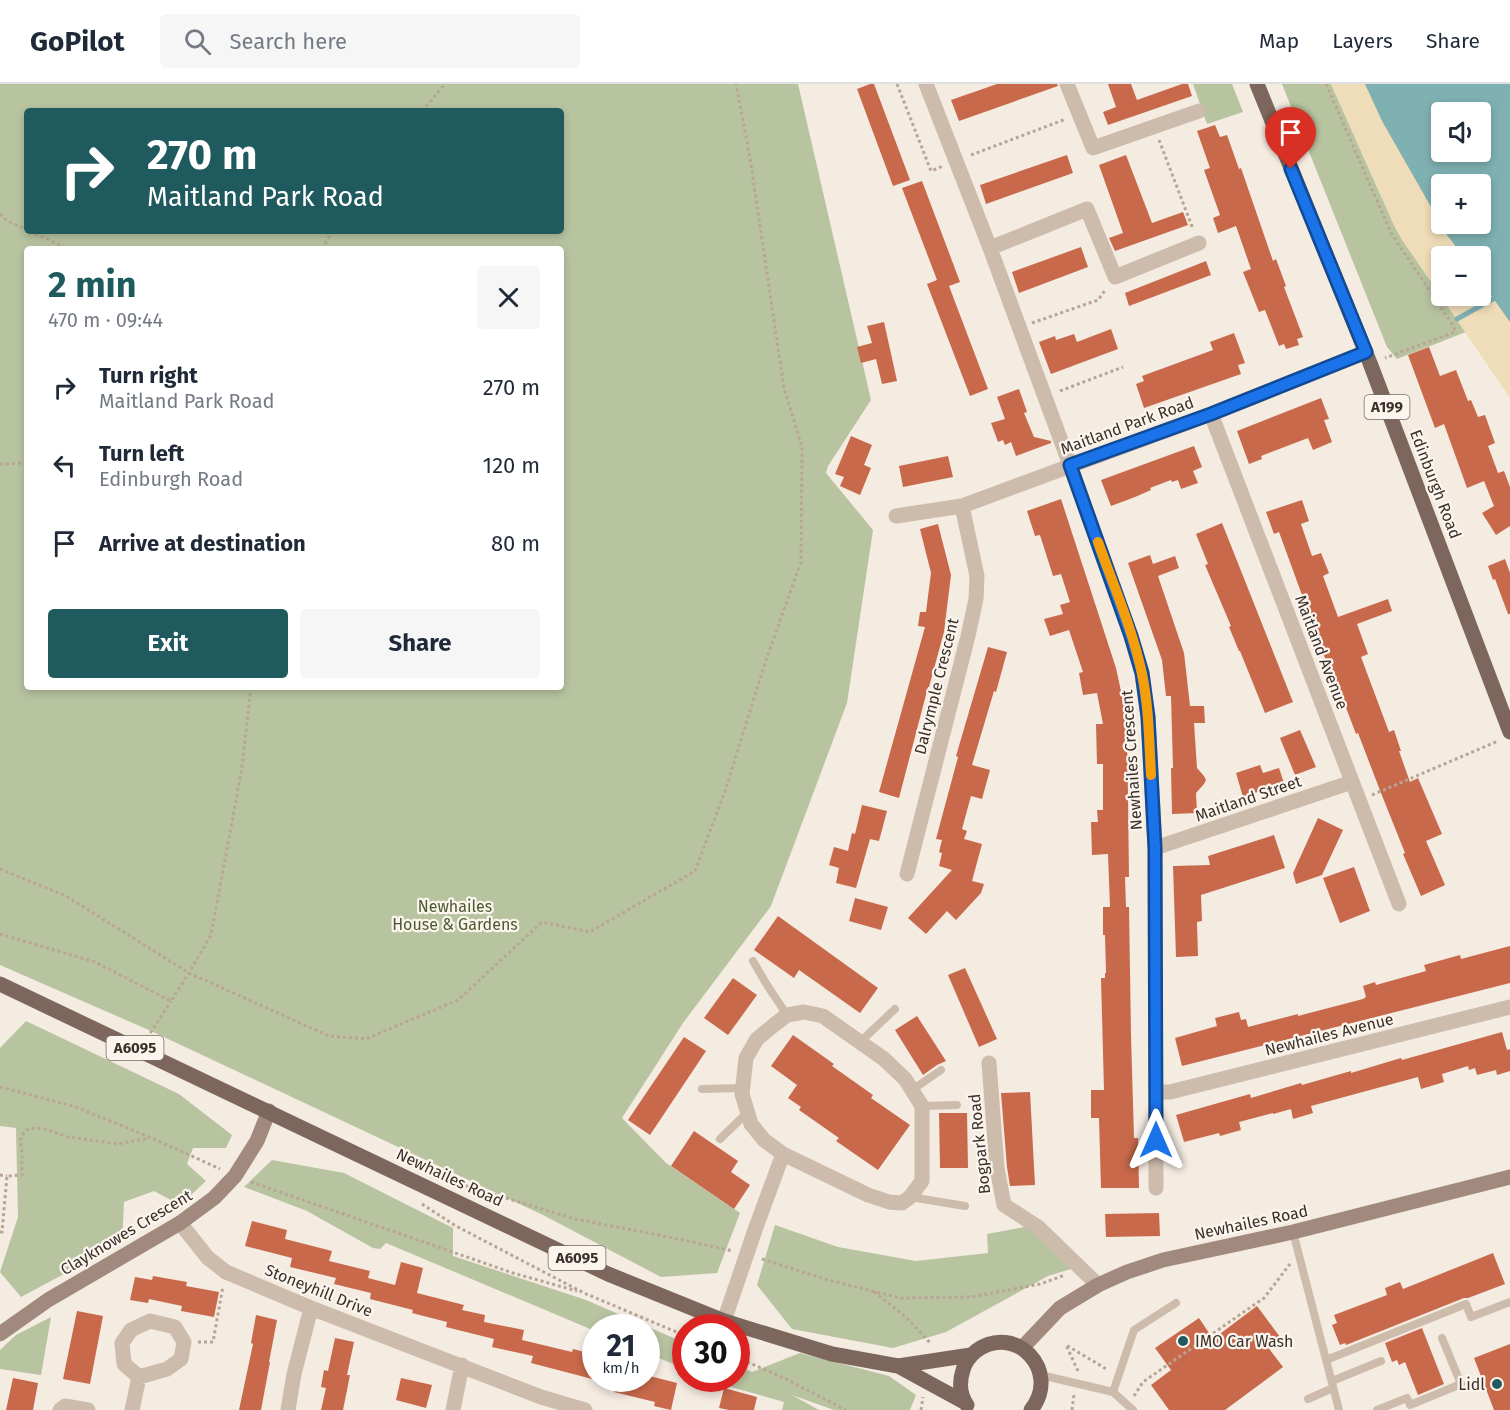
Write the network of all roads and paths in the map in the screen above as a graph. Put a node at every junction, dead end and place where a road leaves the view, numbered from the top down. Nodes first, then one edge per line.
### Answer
1 (445, 84) edge
2 (736, 84) edge
3 (897, 84) edge
4 (927, 84) edge
5 (1067, 84) edge
6 (1257, 84) edge
7 (1326, 84) edge
8 (425, 108) edge
9 (1199, 111) dead end
10 (1079, 114) junction
11 (1154, 127) junction
12 (956, 161) junction
13 (930, 171) dead end
14 (0, 214) edge
15 (24, 228) edge
16 (36, 234) edge
17 (1198, 243) joint
18 (62, 246) edge
19 (990, 248) junction
20 (1115, 277) junction
21 (1019, 328) junction
22 (1368, 358) junction
23 (1123, 367) dead end
24 (1045, 397) junction
25 (1211, 414) junction
26 (24, 463) edge
27 (0, 464) edge
28 (1070, 465) junction
29 (962, 506) junction
30 (896, 516) dead end
31 (251, 690) edge
32 (1505, 736) edge
33 (1352, 782) junction
34 (1360, 801) junction
35 (1155, 848) junction
36 (0, 869) edge
37 (907, 874) dead end
38 (1398, 904) dead end
39 (0, 934) edge
40 (753, 961) dead end
41 (189, 973) junction
42 (0, 984) edge
43 (171, 1001) junction
44 (1510, 1007) edge
45 (896, 1010) dead end
46 (788, 1015) junction
47 (860, 1042) junction
48 (141, 1051) junction
49 (989, 1063) dead end
50 (941, 1070) dead end
51 (0, 1087) edge
52 (743, 1088) junction
53 (702, 1089) dead end
54 (912, 1090) junction
55 (1156, 1092) junction
56 (957, 1105) dead end
57 (922, 1106) junction
58 (270, 1111) junction
59 (748, 1112) junction
60 (152, 1138) junction
61 (720, 1139) dead end
62 (783, 1154) junction
63 (0, 1175) edge
64 (7, 1176) junction
65 (236, 1176) junction
66 (1510, 1177) edge
67 (1156, 1188) dead end
68 (910, 1197) junction
69 (421, 1204) dead end
70 (965, 1206) dead end
71 (180, 1223) junction
72 (0, 1232) edge
73 (1293, 1232) junction
74 (1299, 1255) junction
75 (226, 1272) junction
76 (1098, 1285) junction
77 (873, 1291) dead end
78 (584, 1293) junction
79 (1510, 1302) edge
80 (1176, 1303) dead end
81 (311, 1308) junction
82 (707, 1314) edge
83 (726, 1314) edge
84 (750, 1329) edge
85 (672, 1330) edge
86 (0, 1334) edge
87 (1442, 1338) dead end
88 (184, 1342) junction
89 (1022, 1348) junction
90 (971, 1355) junction
91 (1326, 1360) junction
92 (931, 1361) junction
93 (1381, 1361) dead end
94 (750, 1364) edge
95 (462, 1365) junction
96 (898, 1366) junction
97 (1041, 1376) junction
98 (1118, 1376) junction
99 (139, 1377) junction
100 (1075, 1383) junction
101 (1332, 1385) junction
102 (1139, 1388) junction
103 (1113, 1392) junction
104 (1308, 1399) dead end
105 (968, 1406) edge
106 (1130, 1407) edge
107 (60, 1410) edge
108 (87, 1410) edge
109 (132, 1410) edge
110 (288, 1410) edge
111 (453, 1410) edge
112 (585, 1410) edge
113 (846, 1410) edge
114 (1031, 1410) edge
115 (1339, 1410) edge
116 (1377, 1410) edge

1 - 8 path
2 - 41 path
3 - 13 path
4 - 12 street, Newhailes Crescent
5 - 10 street
6 - 22 main road, Edinburgh Road / A199
7 - 22 path
9 - 11 street
10 - 11 street
10 - 12 path
11 - 17 path
12 - 19 street, Newhailes Crescent
14 - 15 path
16 - 18 path
17 - 20 street
19 - 20 street
19 - 21 street, Newhailes Crescent
20 - 21 path
21 - 24 street, Newhailes Crescent
22 - 25 street, Maitland Park Road
22 - 32 main road, Edinburgh Road / A199
23 - 24 path
24 - 28 street, Newhailes Crescent
25 - 28 street, Maitland Park Road
25 - 33 street, Maitland Avenue
26 - 27 path
28 - 29 street, Maitland Park Road
28 - 35 street, Newhailes Crescent
29 - 30 street, Maitland Park Road
29 - 37 street, Dalrymple Crescent
31 - 41 path
32 - 34 path
33 - 34 street, Maitland Avenue
33 - 35 street, Maitland Street
34 - 38 street, Maitland Avenue
35 - 55 street, Newhailes Crescent
36 - 41 path
39 - 43 path
40 - 46 lane
41 - 43 path
42 - 48 main road, Newhailes Road / A6095
43 - 48 path
44 - 55 street, Newhailes Avenue
45 - 47 lane
46 - 47 street
46 - 52 street
47 - 54 street
48 - 58 main road, Newhailes Road / A6095
49 - 76 street, Bogpark Road
50 - 54 lane
51 - 60 path
52 - 53 lane
52 - 59 street
54 - 57 street
55 - 67 street, Newhailes Crescent
56 - 57 lane
57 - 68 street
58 - 65 main road, Clayknowes Crescent
58 - 82 main road, Newhailes Road / A6095
59 - 61 lane
59 - 62 street
60 - 64 path
60 - 65 path
62 - 68 street
62 - 83 street
63 - 64 path
64 - 72 path
65 - 71 main road, Clayknowes Crescent
65 - 78 path
66 - 73 main road, Newhailes Road
68 - 70 lane
69 - 78 path
71 - 75 street, Stoneyhill Drive
71 - 86 main road, Clayknowes Crescent
73 - 74 lane
73 - 76 main road, Newhailes Road
74 - 91 lane
74 - 102 path
75 - 81 street, Stoneyhill Drive
75 - 88 path
76 - 89 main road, Newhailes Road
77 - 92 path
78 - 85 path
79 - 91 lane
80 - 98 lane
81 - 95 street, Stoneyhill Drive
81 - 110 street
84 - 96 main road, Newhailes Road / A6095
87 - 116 lane
88 - 99 street
88 - 99 street
89 - 90 main road, Newhailes Road / A6095
89 - 97 main road
90 - 92 main road, Newhailes Road / A6095
90 - 105 main road, Newhailes Road / A6095
91 - 101 lane
92 - 96 main road, Newhailes Road / A6095
93 - 101 lane
94 - 113 path
95 - 111 street
95 - 112 street, Stoneyhill Drive
96 - 105 main road, Newhailes Road / A6095
97 - 100 lane
97 - 114 main road
98 - 100 path
98 - 102 path
98 - 103 lane
99 - 109 street
100 - 103 lane
101 - 104 lane
101 - 115 lane
102 - 106 path
103 - 106 lane
107 - 108 street

